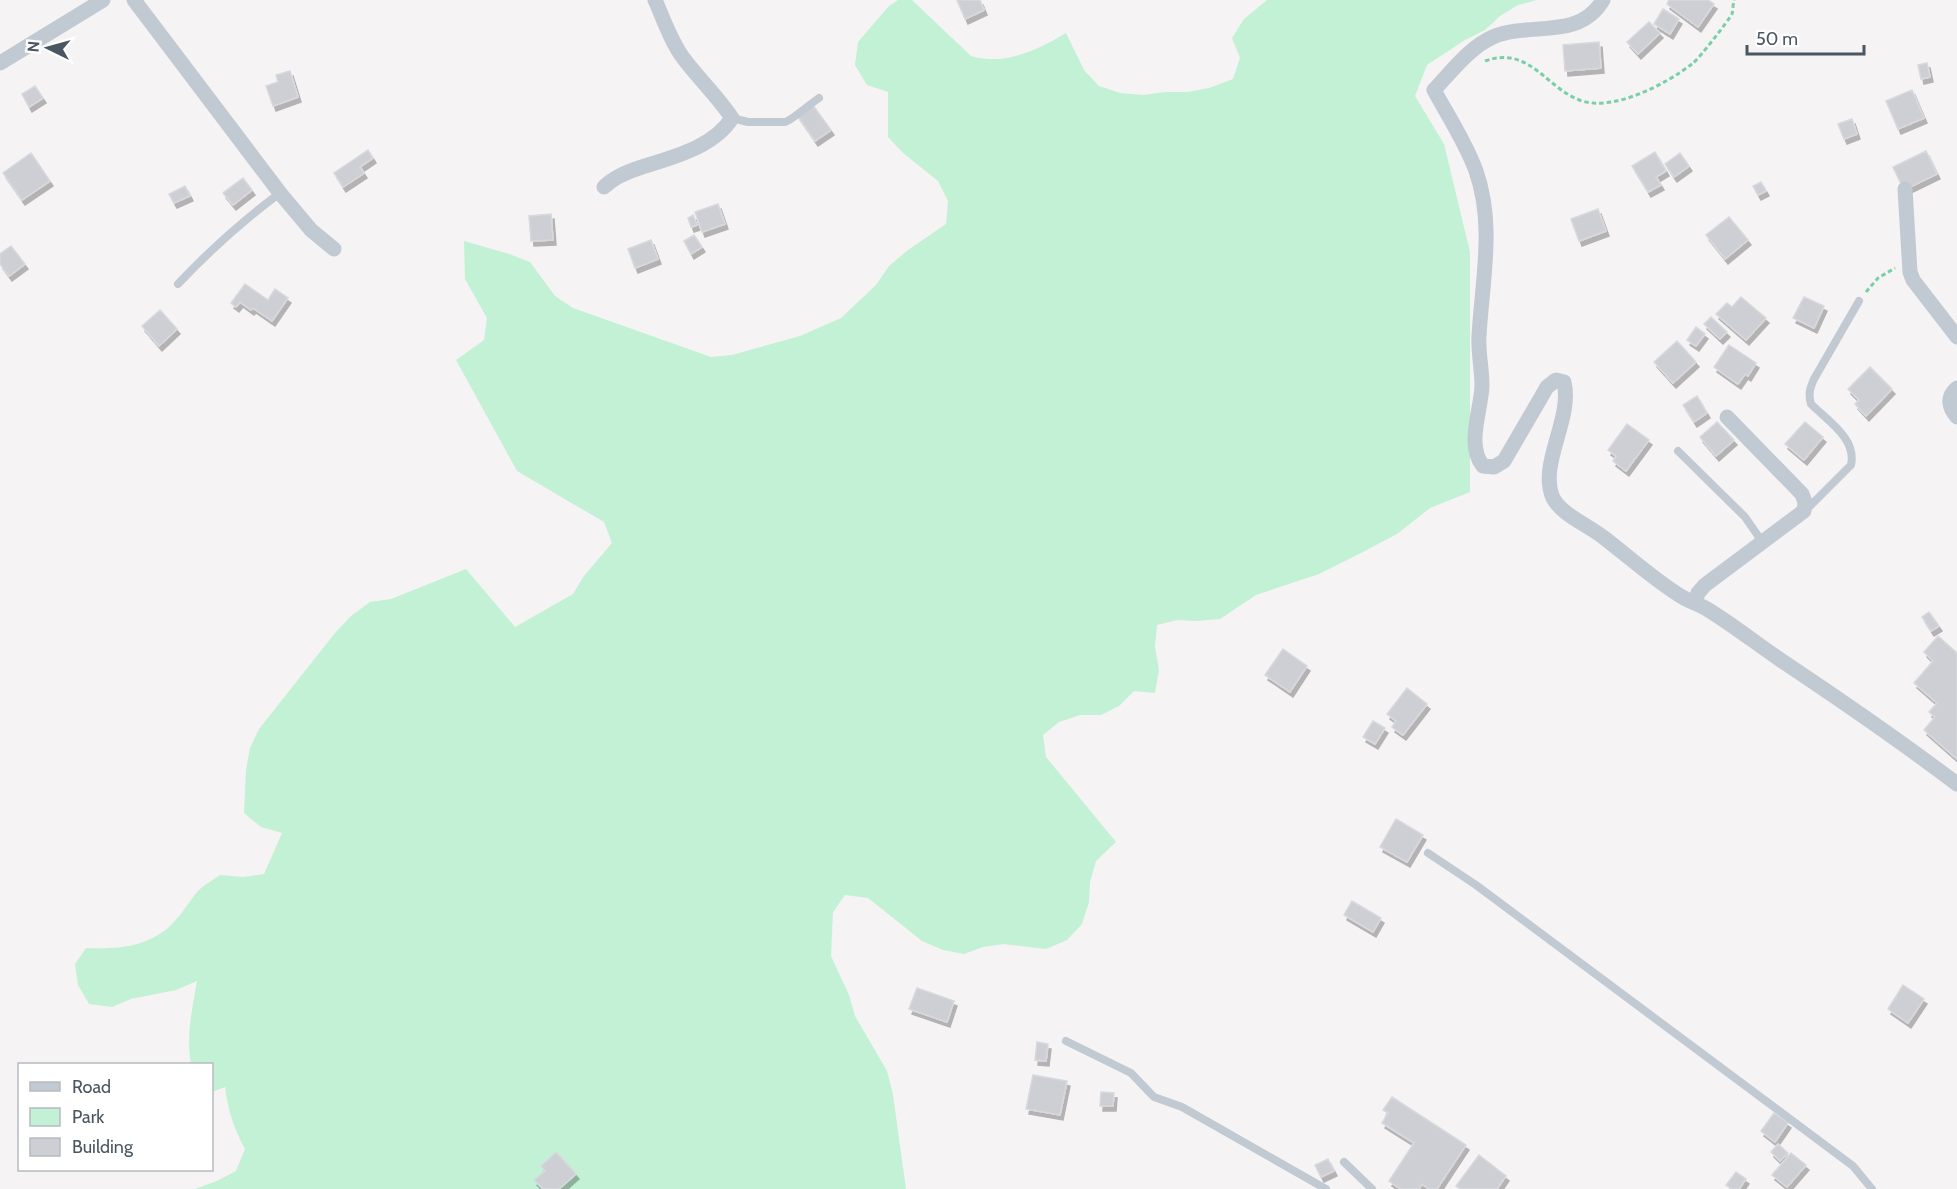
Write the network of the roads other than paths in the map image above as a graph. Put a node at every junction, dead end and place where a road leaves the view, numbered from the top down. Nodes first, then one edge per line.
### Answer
1 (103, 0) edge
2 (134, 0) edge
3 (655, 0) edge
4 (1603, 0) edge
5 (0, 63) edge
6 (819, 98) dead end
7 (732, 118) junction
8 (604, 187) dead end
9 (1905, 189) dead end
10 (280, 193) junction
11 (334, 249) dead end
12 (178, 284) dead end
13 (1859, 301) road end
14 (1957, 337) edge
15 (1957, 388) edge
16 (1727, 417) dead end
17 (1957, 417) edge
18 (1678, 452) dead end
19 (1804, 511) junction
20 (1762, 543) junction
21 (1695, 603) junction
22 (1957, 784) edge
23 (1428, 853) dead end
24 (1066, 1041) dead end
25 (1344, 1161) dead end
26 (1326, 1189) edge
27 (1372, 1189) edge
28 (1872, 1189) edge

1 - 5 street
2 - 10 street
3 - 7 street
4 - 21 street
6 - 7 lane
7 - 8 street
9 - 14 street
10 - 11 street
10 - 12 lane
13 - 19 lane
15 - 17 street
16 - 19 street
18 - 20 lane
19 - 20 street
20 - 21 street
21 - 22 street
23 - 28 lane
24 - 26 lane
25 - 27 lane

